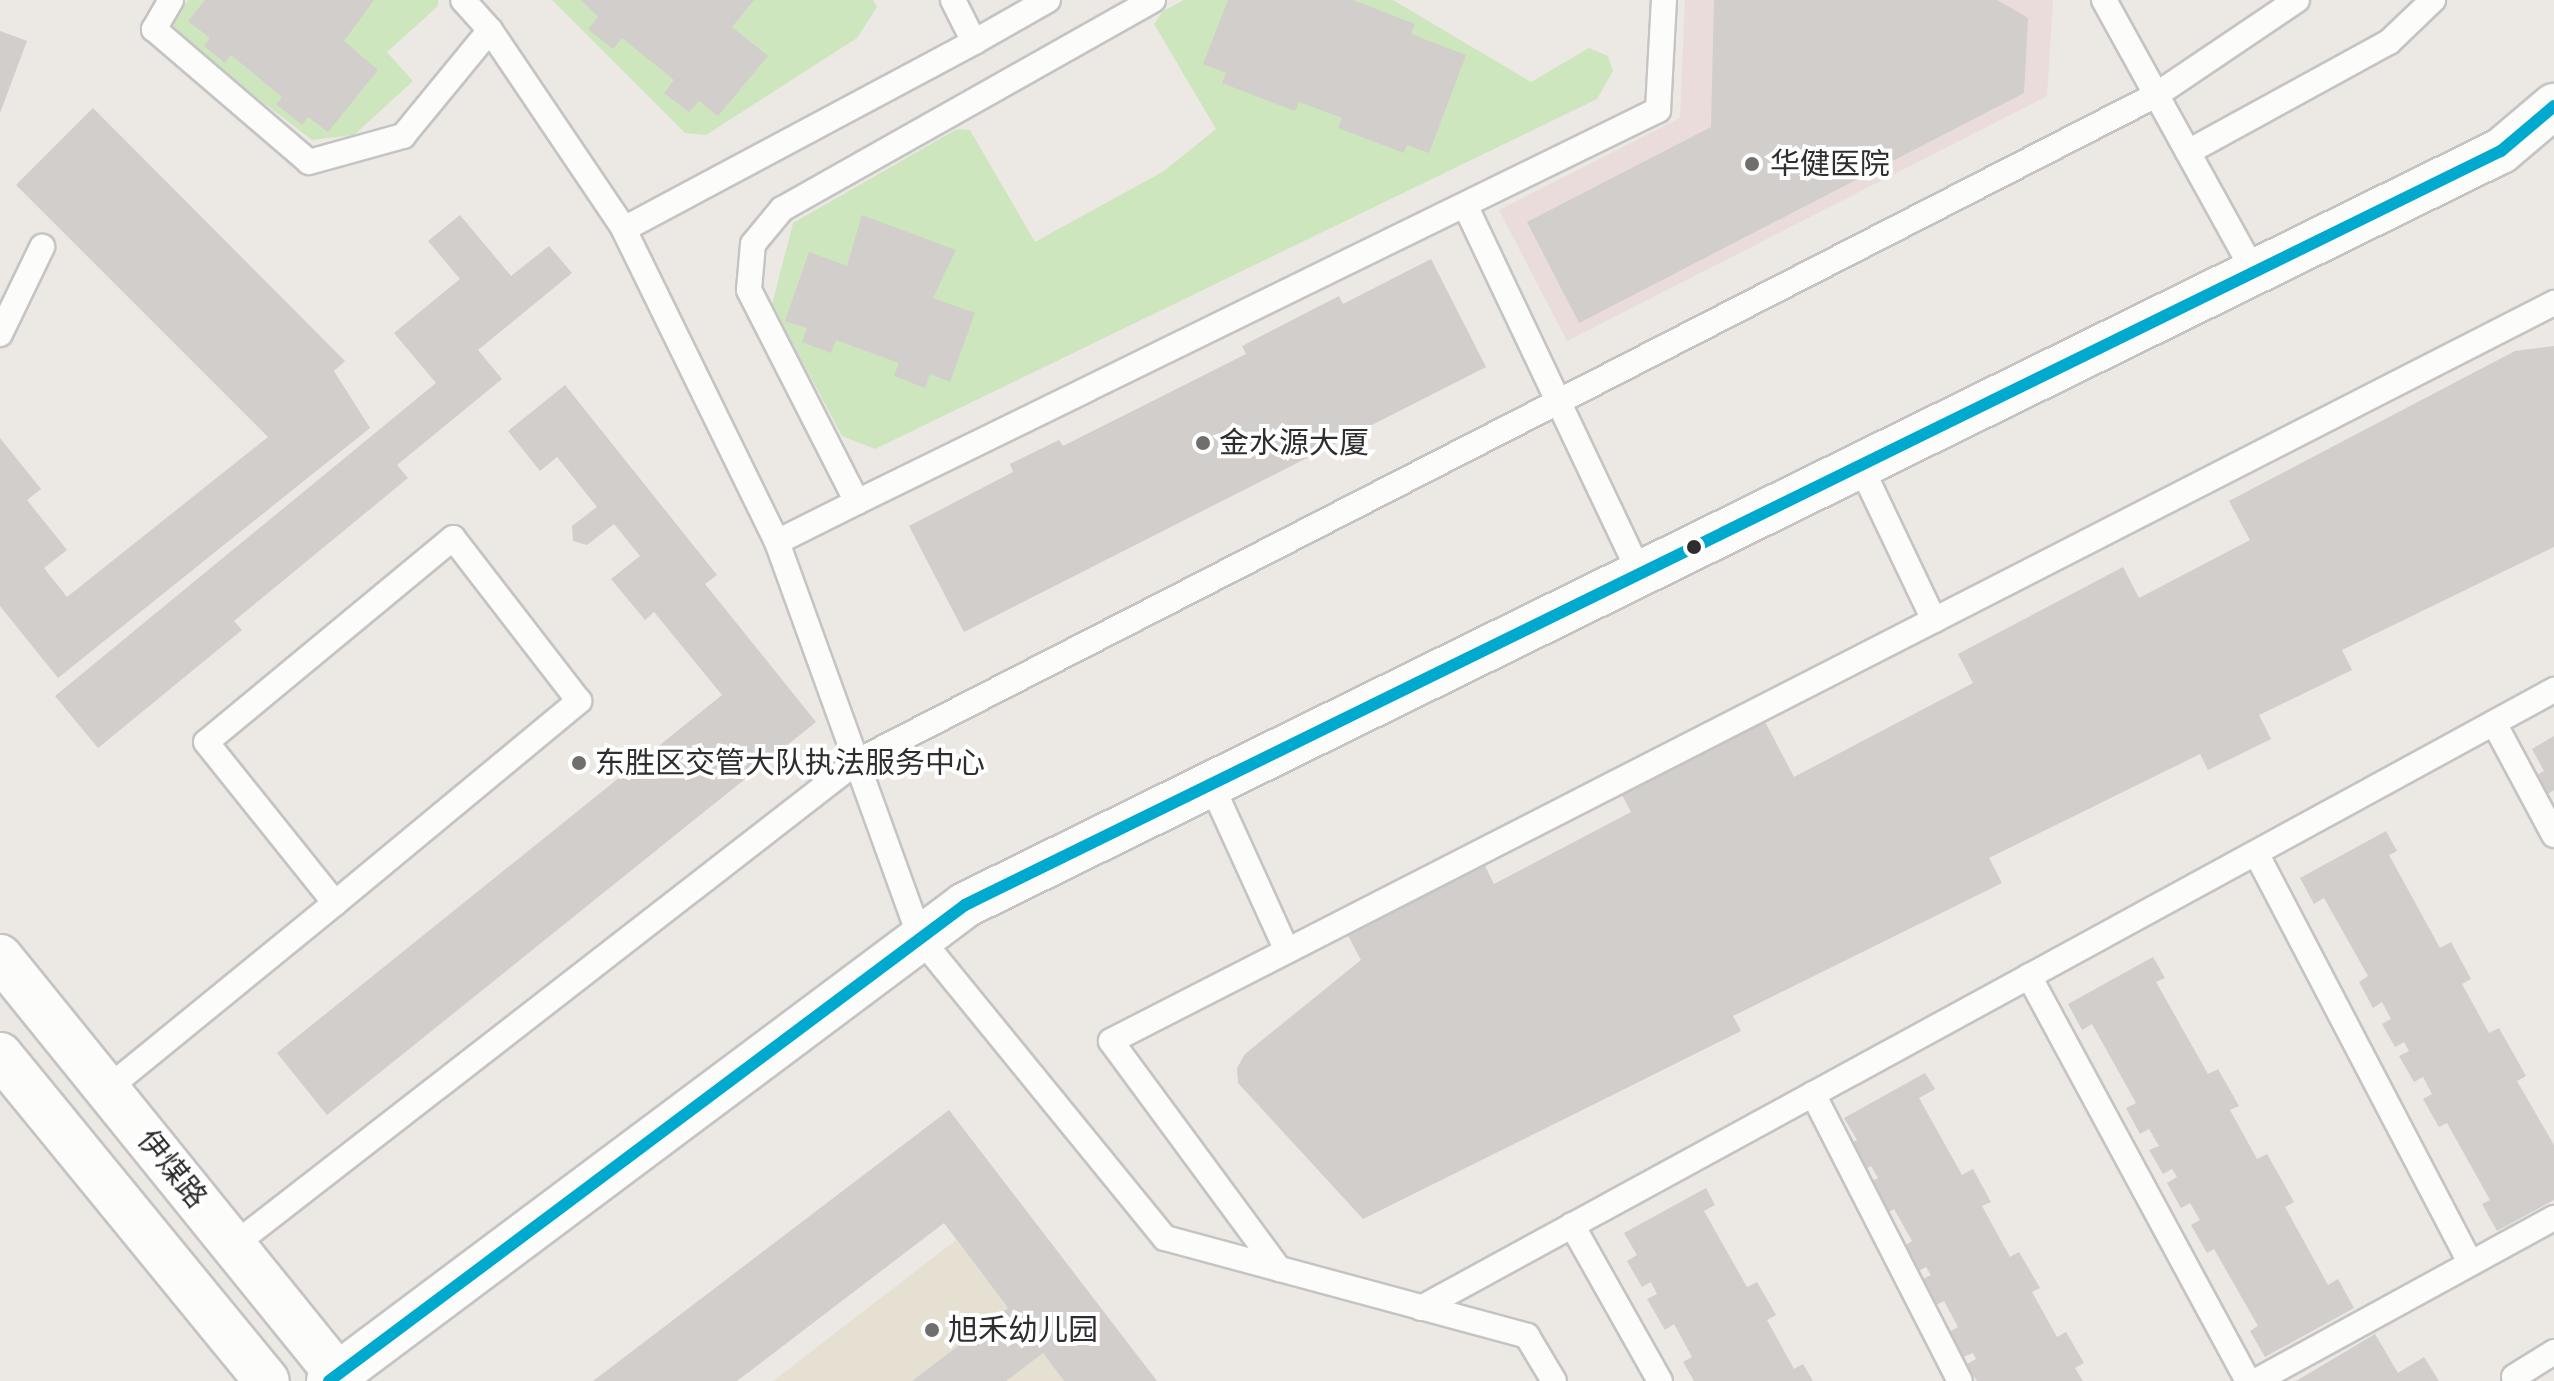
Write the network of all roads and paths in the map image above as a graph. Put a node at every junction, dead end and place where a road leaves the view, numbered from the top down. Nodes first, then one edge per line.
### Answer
1 (171, 0) edge
2 (463, 0) edge
3 (953, 0) edge
4 (1048, 0) edge
5 (1153, 0) edge
6 (1664, 0) edge
7 (2104, 0) edge
8 (2297, 0) edge
9 (2433, 0) edge
10 (490, 30) junction
11 (974, 42) junction
12 (2156, 95) junction
13 (2550, 119) edge
14 (2188, 152) junction
15 (1465, 205) junction
16 (624, 229) junction
17 (42, 247) dead end
18 (2254, 272) junction
19 (2554, 303) edge
20 (0, 334) edge
21 (1559, 401) junction
22 (1860, 465) junction
23 (857, 502) junction
24 (777, 542) junction
25 (1640, 573) junction
26 (1934, 620) junction
27 (2554, 690) edge
28 (2494, 723) junction
29 (856, 762) junction
30 (1211, 784) junction
31 (2554, 835) edge
32 (2256, 853) junction
33 (335, 903) junction
34 (920, 938) junction
35 (1287, 951) junction
36 (0, 957) edge
37 (2029, 976) junction
38 (0, 1055) edge
39 (107, 1089) junction
40 (1813, 1094) junction
41 (2554, 1218) edge
42 (1572, 1225) junction
43 (234, 1245) junction
44 (2470, 1263) junction
45 (1279, 1269) junction
46 (1421, 1308) junction
47 (2554, 1352) edge
48 (2514, 1377) dead end
49 (336, 1378) edge
50 (267, 1381) edge
51 (1554, 1381) edge
52 (1660, 1381) edge
53 (1960, 1381) edge
54 (2248, 1381) edge
55 (2256, 1381) edge

1 - 10 lane
2 - 10 lane
3 - 11 lane
4 - 11 lane
5 - 23 lane
6 - 15 lane
7 - 12 lane
8 - 12 lane
9 - 14 lane
10 - 16 lane
11 - 16 lane
12 - 14 lane
12 - 21 lane
13 - 18 main road
14 - 18 lane
15 - 21 lane
15 - 23 lane
16 - 24 lane
17 - 20 lane
18 - 22 main road
19 - 26 lane
21 - 25 lane
21 - 29 lane
22 - 25 main road
22 - 26 lane
23 - 24 lane
24 - 29 lane
25 - 30 main road
26 - 35 lane
27 - 28 lane
28 - 31 lane
28 - 32 lane
29 - 34 lane
29 - 43 lane
30 - 34 main road
30 - 35 lane
32 - 37 lane
32 - 44 lane
33 - 33 lane
33 - 39 lane
34 - 45 lane
34 - 49 main road
35 - 45 lane
36 - 39 main road, 伊煤路
37 - 40 lane
37 - 54 lane
38 - 50 main road, 伊煤路
39 - 43 main road, 伊煤路
40 - 42 lane
40 - 53 lane
41 - 44 lane
42 - 46 lane
42 - 52 lane
43 - 49 main road, 伊煤路
44 - 55 lane
45 - 46 lane
46 - 51 lane
47 - 48 lane

